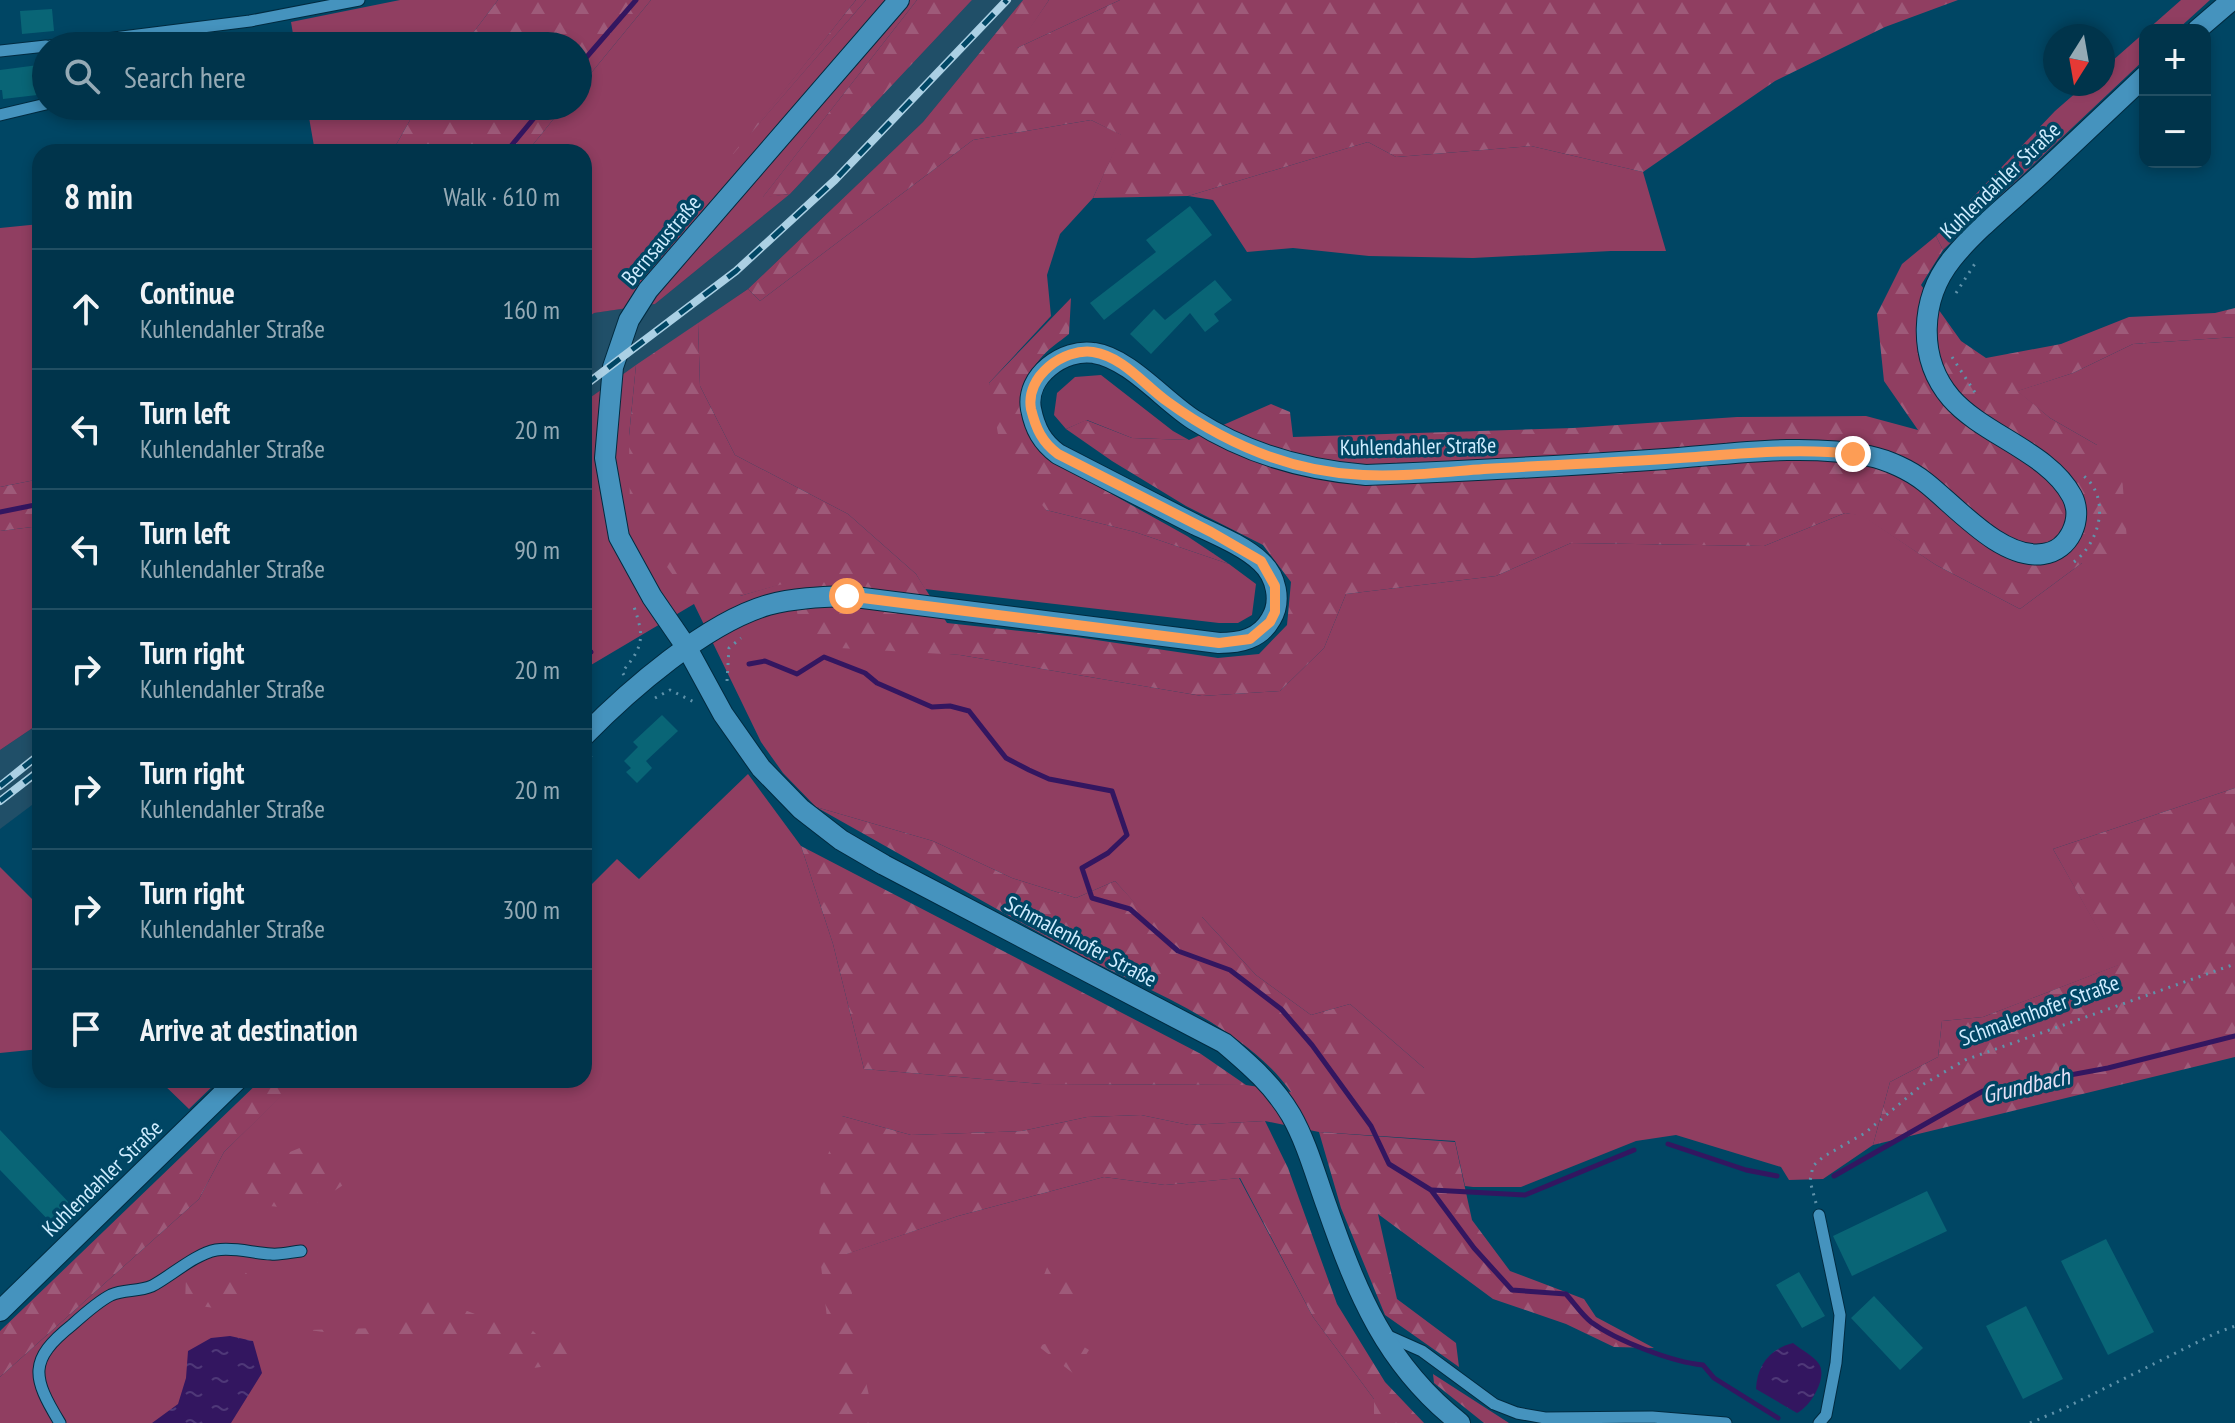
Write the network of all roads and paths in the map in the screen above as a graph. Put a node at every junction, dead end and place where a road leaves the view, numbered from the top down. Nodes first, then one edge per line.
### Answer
1 (359, 0) edge
2 (899, 0) edge
3 (2232, 0) edge
4 (2204, 24) edge
5 (201, 32) edge
6 (32, 48) edge
7 (0, 51) edge
8 (2139, 82) edge
9 (32, 107) edge
10 (0, 115) edge
11 (631, 600) dead end
12 (687, 648) junction
13 (635, 690) junction
14 (694, 702) dead end
15 (592, 729) edge
16 (2235, 964) edge
17 (229, 1088) edge
18 (1819, 1215) joint
19 (301, 1251) dead end
20 (0, 1311) edge
21 (2235, 1326) edge
22 (1381, 1334) junction
23 (60, 1423) edge
24 (1460, 1423) edge
25 (1726, 1423) edge
26 (1819, 1423) edge
27 (2030, 1423) edge

1 - 5 lane
2 - 12 main road, Bernsaustraße
3 - 4 main road
6 - 7 lane
8 - 12 main road, Kuhlendahler Straße
9 - 10 lane
11 - 13 path
12 - 13 main road, Kuhlendahler Straße
12 - 22 main road, Schmalenhofer Straße
13 - 14 path
13 - 15 main road, Kuhlendahler Straße
16 - 18 path, Schmalenhofer Straße
17 - 20 main road, Kuhlendahler Straße
18 - 26 lane
19 - 23 lane
21 - 27 path
22 - 24 main road, Schmalenhofer Straße
22 - 25 lane

